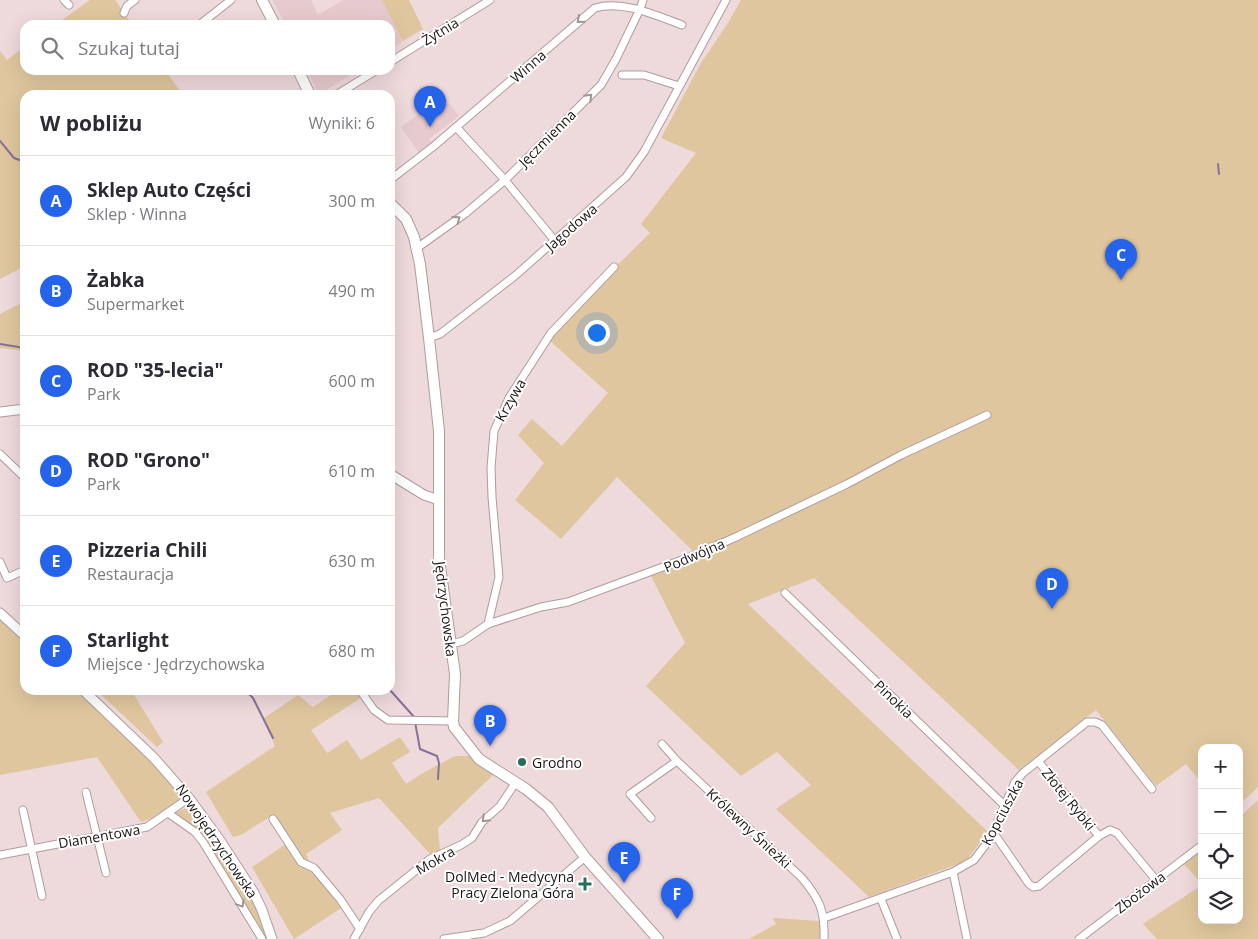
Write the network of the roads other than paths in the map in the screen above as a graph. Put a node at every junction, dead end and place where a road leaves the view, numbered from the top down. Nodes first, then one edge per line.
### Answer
1 (135, 0) edge
2 (231, 0) edge
3 (262, 0) edge
4 (490, 0) edge
5 (643, 0) edge
6 (726, 0) edge
7 (640, 9) junction
8 (124, 13) dead end
9 (205, 20) edge
10 (272, 20) edge
11 (682, 25) dead end
12 (395, 59) edge
13 (300, 75) edge
14 (369, 75) edge
15 (622, 75) dead end
16 (680, 86) junction
17 (308, 90) edge
18 (344, 90) edge
19 (456, 127) junction
20 (395, 176) edge
21 (505, 180) junction
22 (395, 209) edge
23 (555, 241) junction
24 (417, 248) junction
25 (614, 267) dead end
26 (430, 338) junction
27 (20, 410) edge
28 (0, 412) edge
29 (987, 415) dead end
30 (0, 454) edge
31 (20, 473) edge
32 (395, 477) edge
33 (439, 500) junction
34 (0, 562) edge
35 (20, 572) edge
36 (784, 593) dead end
37 (0, 612) edge
38 (488, 624) junction
39 (20, 631) edge
40 (451, 644) junction
41 (88, 695) edge
42 (364, 695) edge
43 (453, 721) junction
44 (662, 744) dead end
45 (677, 761) junction
46 (1038, 761) junction
47 (516, 782) junction
48 (1152, 789) dead end
49 (86, 792) dead end
50 (189, 798) junction
51 (1004, 805) junction
52 (22, 810) dead end
53 (168, 813) junction
54 (651, 818) dead end
55 (272, 819) dead end
56 (993, 832) junction
57 (1099, 836) junction
58 (97, 837) junction
59 (31, 848) junction
60 (1198, 848) edge
61 (0, 855) edge
62 (585, 857) junction
63 (953, 872) junction
64 (106, 873) dead end
65 (1156, 880) junction
66 (42, 896) dead end
67 (881, 899) junction
68 (824, 918) junction
69 (360, 929) junction
70 (262, 939) edge
71 (272, 939) edge
72 (354, 939) edge
73 (444, 939) edge
74 (658, 939) edge
75 (824, 939) edge
76 (897, 939) edge
77 (966, 939) edge
78 (1080, 939) edge

1 - 8 street
2 - 9 street
3 - 10 main road
4 - 12 street, Żytnia
5 - 7 street, Jęczmienna
6 - 16 street, Jagodowa
7 - 11 street, Winna
7 -> 19 street, Winna
21 -> 7 street, Jęczmienna
13 - 17 main road
14 - 18 street
15 - 16 street
16 - 23 street, Jagodowa
19 - 20 street, Winna
19 - 21 street
21 - 23 street
24 -> 21 street, Jęczmienna
22 - 24 main road, Jędrzychowska
23 - 26 street, Jagodowa
24 - 26 main road, Jędrzychowska
25 - 38 street, Krzywa
26 - 33 main road, Jędrzychowska
27 - 28 street
29 - 38 street, Podwójna
30 - 31 street
32 - 33 street
33 - 40 main road, Jędrzychowska
34 - 35 street
36 - 51 street, Pinokia
37 - 39 street
38 - 40 street, Podwójna
40 - 43 main road, Jędrzychowska
41 - 50 street, Nowojędrzychowska
42 - 43 street
43 - 47 main road
44 - 45 street, Królewny Śnieżki
45 - 54 street
45 - 68 street, Królewny Śnieżki
46 - 48 street, Kopciuszka
46 - 51 street, Kopciuszka
46 - 57 street, Złotej Rybki
47 - 62 main road
47 -> 69 street, Mokra
49 - 58 street
50 - 53 street, Diamentowa
50 - 71 street, Nowojędrzychowska
51 - 56 street, Kopciuszka
52 - 59 street
53 - 58 street, Diamentowa
53 -> 70 street
55 - 69 street
56 - 57 street
56 - 63 street, Kopciuszka
57 - 65 street
58 - 59 street, Diamentowa
58 - 64 street
59 - 61 street, Diamentowa
59 - 66 street
60 - 65 street, Zbożowa
62 - 73 street
62 - 74 main road
63 - 67 street, Kopciuszka
63 - 77 street
65 - 78 street, Zbożowa
67 - 68 street, Kopciuszka
67 - 76 street
68 - 75 street
69 - 72 street, Mokra

